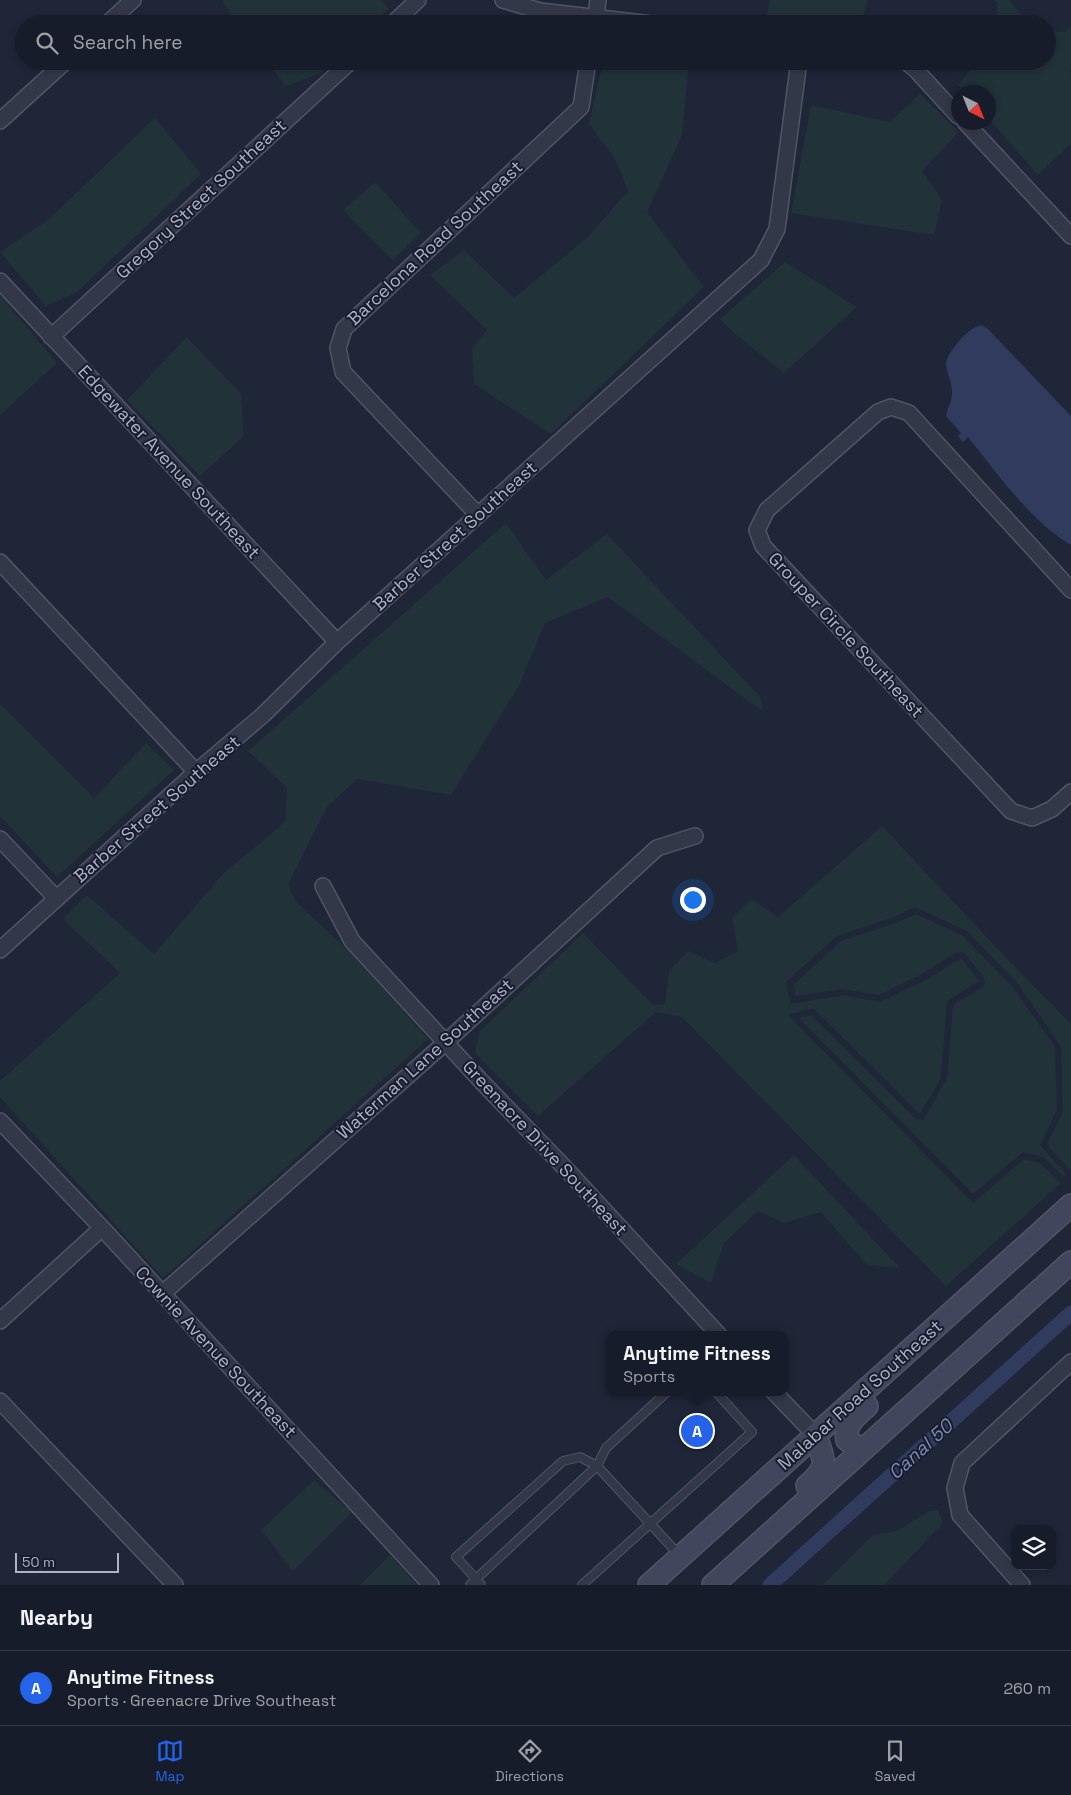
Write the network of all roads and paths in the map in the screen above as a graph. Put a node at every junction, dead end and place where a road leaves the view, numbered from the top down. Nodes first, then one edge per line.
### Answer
1 (133, 0) edge
2 (418, 0) edge
3 (503, 0) edge
4 (598, 0) edge
5 (117, 15) edge
6 (402, 15) edge
7 (565, 15) edge
8 (596, 15) edge
9 (56, 70) edge
10 (341, 70) edge
11 (587, 70) edge
12 (799, 70) edge
13 (915, 70) edge
14 (951, 109) edge
15 (0, 121) edge
16 (972, 130) edge
17 (1071, 236) edge
18 (0, 281) edge
19 (51, 337) junction
20 (478, 515) junction
21 (0, 562) edge
22 (1071, 590) edge
23 (337, 642) junction
24 (196, 772) junction
25 (1071, 792) edge
26 (695, 836) dead end
27 (0, 839) edge
28 (322, 886) dead end
29 (56, 898) junction
30 (0, 950) edge
31 (446, 1042) junction
32 (0, 1121) edge
33 (1071, 1205) edge
34 (1071, 1218) edge
35 (102, 1228) junction
36 (1042, 1232) junction
37 (1071, 1248) edge
38 (1071, 1262) edge
39 (162, 1294) junction
40 (954, 1310) junction
41 (0, 1322) edge
42 (715, 1331) edge
43 (982, 1342) junction
44 (1071, 1362) edge
45 (663, 1396) edge
46 (720, 1396) edge
47 (778, 1396) edge
48 (0, 1401) edge
49 (816, 1436) junction
50 (865, 1442) junction
51 (597, 1466) junction
52 (650, 1524) junction
53 (669, 1570) edge
54 (476, 1583) edge
55 (175, 1585) edge
56 (431, 1585) edge
57 (582, 1585) edge
58 (649, 1585) edge
59 (702, 1585) edge
60 (713, 1585) edge
61 (1022, 1585) edge

1 - 5 street
2 - 6 street
3 - 7 street
4 - 8 street
9 - 15 street
10 - 19 street, Gregory Street Southeast
11 - 20 street, Barcelona Road Southeast
12 - 20 street, Barber Street Southeast
13 - 14 street
16 - 17 street
18 - 19 street, Edgewater Avenue Southeast
19 - 23 street, Edgewater Avenue Southeast
20 - 23 street, Barber Street Southeast
21 - 24 street
22 - 25 street, Grouper Circle Southeast
23 - 24 street, Barber Street Southeast
24 - 29 street, Barber Street Southeast
26 - 31 street, Waterman Lane Southeast
27 - 29 street
28 - 31 street, Greenacre Drive Southeast
29 - 30 street, Barber Street Southeast
31 - 39 street, Waterman Lane Southeast
31 - 42 street, Greenacre Drive Southeast
32 - 35 street, Cownie Avenue Southeast
33 - 36 main road, Malabar Road Southeast
34 - 36 main road
35 - 39 street, Cownie Avenue Southeast
35 - 41 street
36 - 40 main road, Malabar Road Southeast
37 - 43 main road
38 - 43 main road
39 - 56 street, Cownie Avenue Southeast
40 - 49 main road, Malabar Road Southeast
40 - 50 main road
43 - 50 main road
44 - 61 street
45 - 51 lane
46 - 52 lane
47 - 49 street
48 - 55 street
49 - 50 main road
49 - 53 main road, Malabar Road Southeast
49 - 59 main road
50 - 60 main road
51 - 52 lane
51 - 54 lane
51 - 54 lane
52 - 53 lane
52 - 57 lane
53 - 58 main road, Malabar Road Southeast

